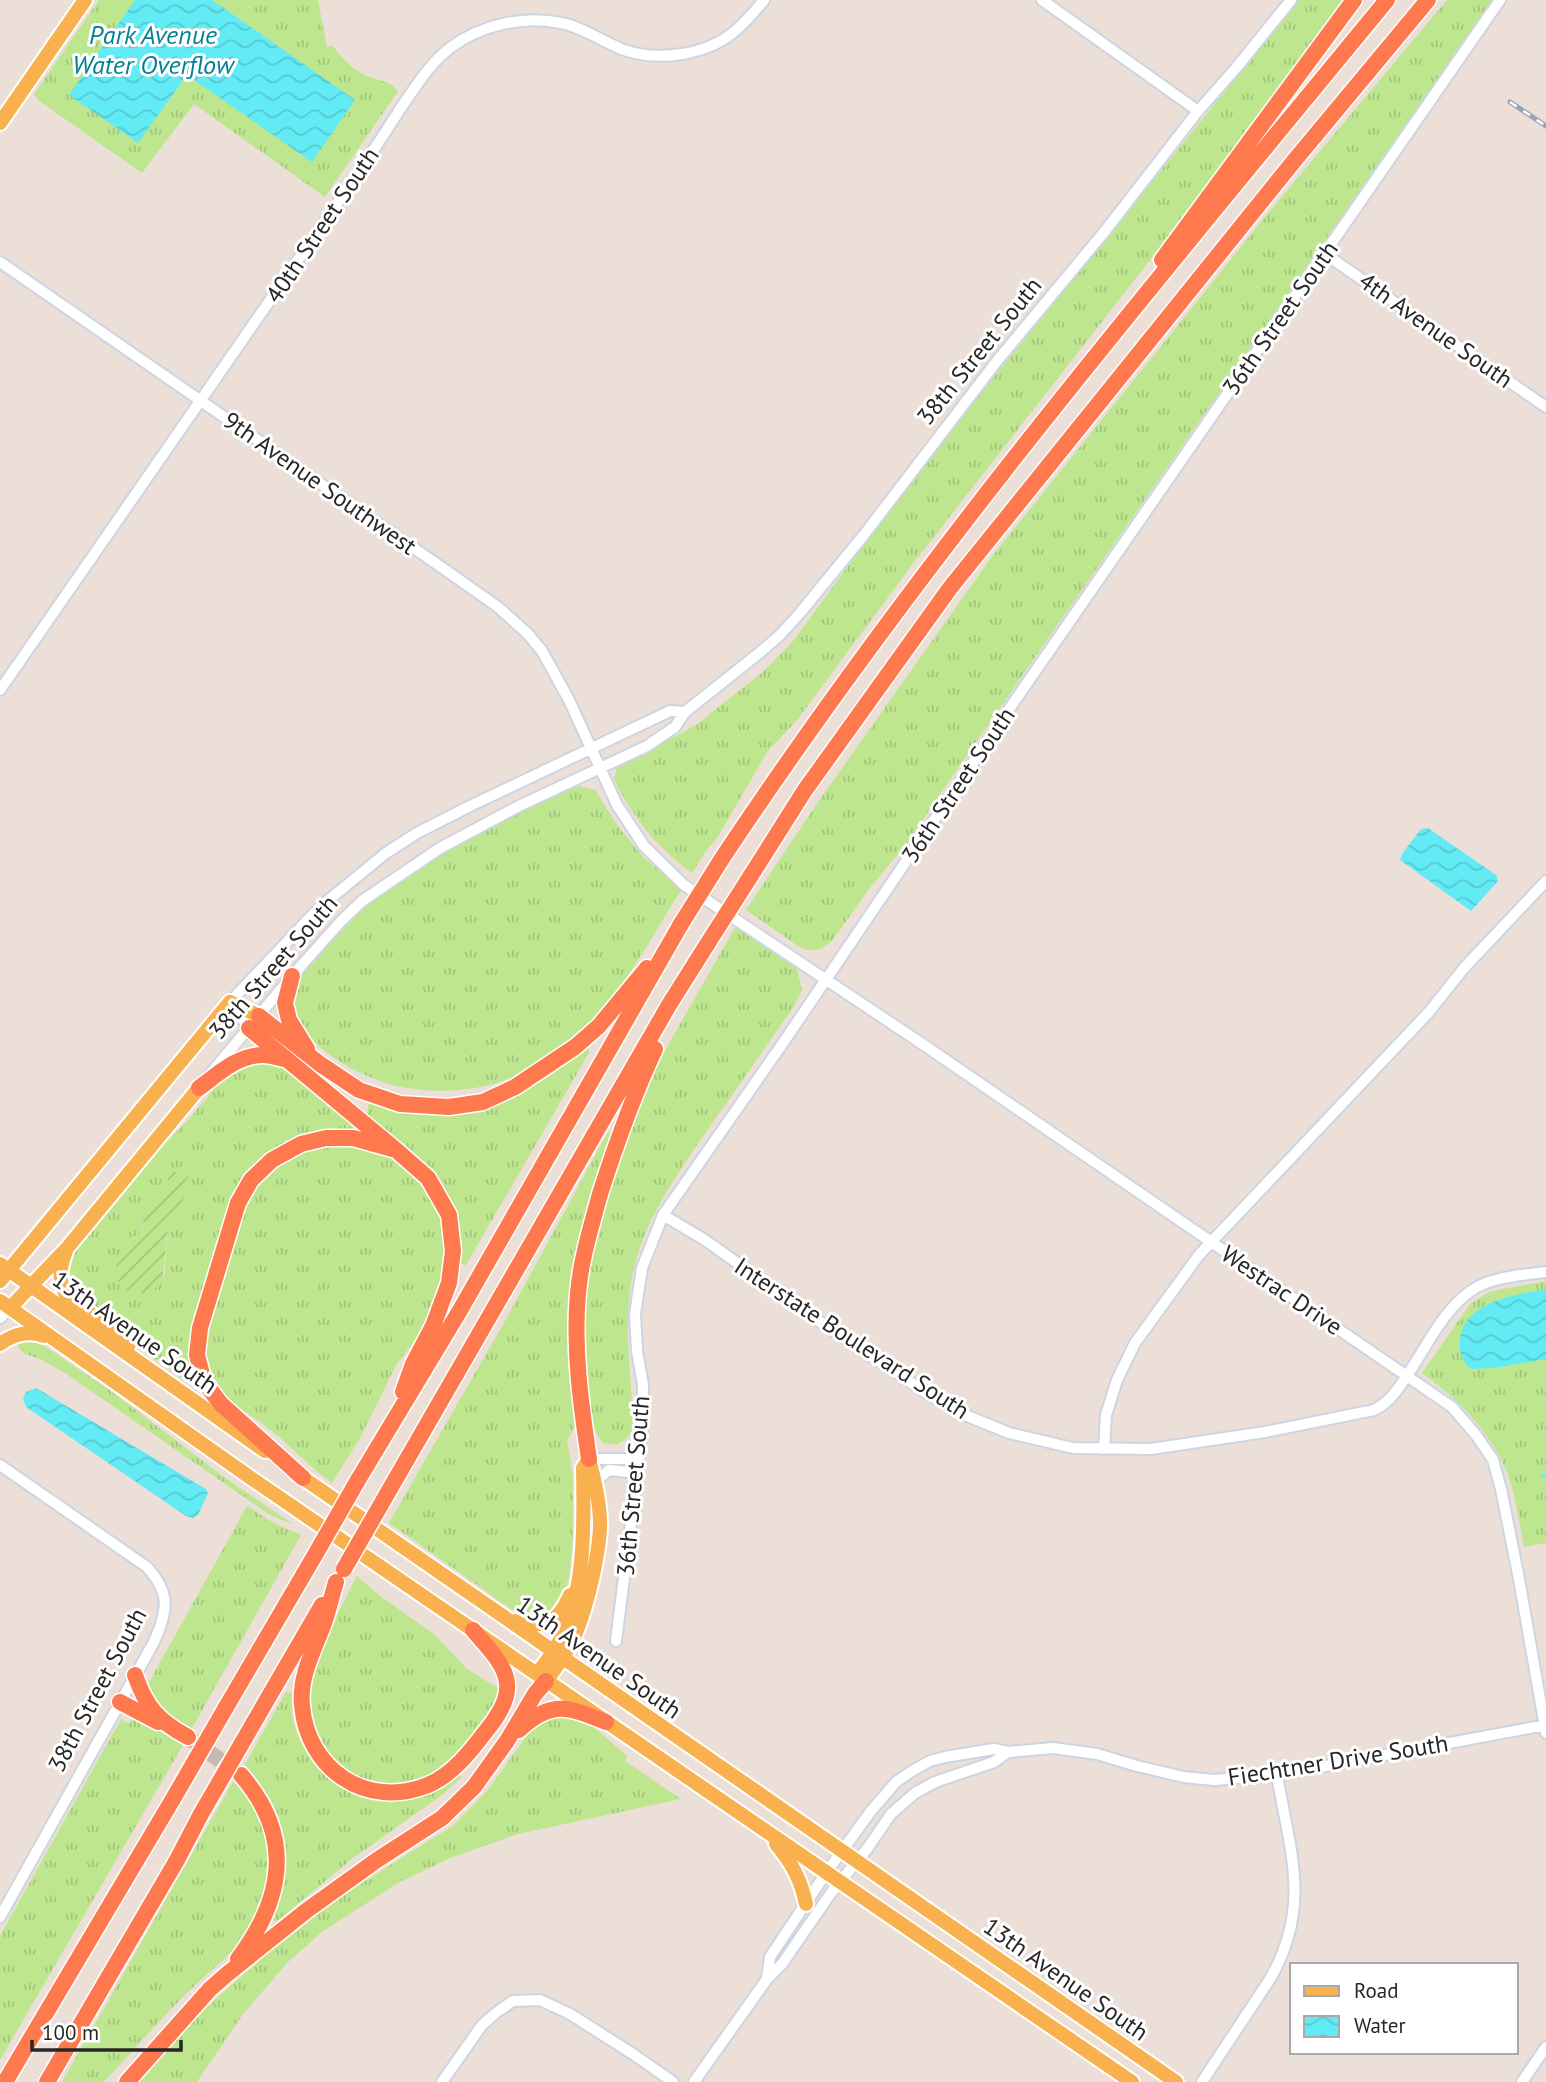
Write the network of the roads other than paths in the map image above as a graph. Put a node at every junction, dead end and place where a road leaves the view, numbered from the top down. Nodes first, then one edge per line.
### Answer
1 (85, 0) edge
2 (764, 0) edge
3 (1042, 0) edge
4 (1291, 0) edge
5 (1354, 0) edge
6 (1387, 0) edge
7 (1427, 0) edge
8 (1500, 0) edge
9 (1198, 111) junction
10 (0, 123) edge
11 (1325, 254) junction
12 (0, 262) edge
13 (1105, 344) junction
14 (201, 401) junction
15 (1546, 407) edge
16 (0, 690) edge
17 (685, 712) junction
18 (591, 748) junction
19 (600, 768) junction
20 (1546, 881) edge
21 (678, 929) junction
22 (292, 975) junction
23 (825, 980) junction
24 (230, 1002) junction
25 (669, 1005) junction
26 (254, 1022) junction
27 (285, 1059) junction
28 (320, 1065) junction
29 (199, 1088) junction
30 (396, 1150) junction
31 (663, 1214) junction
32 (1210, 1242) junction
33 (68, 1247) junction
34 (3, 1272) edge
35 (1546, 1272) edge
36 (31, 1286) junction
37 (3, 1309) edge
38 (59, 1342) junction
39 (0, 1344) edge
40 (1407, 1375) junction
41 (176, 1389) junction
42 (391, 1426) junction
43 (1104, 1449) junction
44 (589, 1459) junction
45 (638, 1459) junction
46 (0, 1465) edge
47 (637, 1472) junction
48 (303, 1478) junction
49 (595, 1482) junction
50 (340, 1575) junction
51 (579, 1575) junction
52 (503, 1618) junction
53 (473, 1630) junction
54 (616, 1641) dead end
55 (557, 1655) junction
56 (135, 1675) junction
57 (541, 1678) junction
58 (120, 1702) junction
59 (606, 1722) junction
60 (170, 1727) junction
61 (1546, 1727) edge
62 (187, 1737) tunnel mouth
63 (506, 1741) junction
64 (1008, 1752) junction
65 (241, 1775) tunnel mouth
66 (1277, 1775) junction
67 (766, 1832) junction
68 (841, 1852) junction
69 (856, 1862) junction
70 (826, 1873) junction
71 (840, 1883) junction
72 (806, 1904) junction
73 (0, 1917) edge
74 (226, 1975) junction
75 (767, 1979) junction
76 (981, 1979) junction
77 (1074, 2013) junction
78 (1546, 2047) edge
79 (5, 2082) edge
80 (47, 2082) edge
81 (127, 2082) edge
82 (442, 2082) edge
83 (673, 2082) edge
84 (694, 2082) edge
85 (1132, 2082) edge
86 (1176, 2082) edge
87 (1202, 2082) edge
88 (1522, 2082) edge

1 - 10 main road
2 - 14 street, 40th Street South
3 - 9 street
4 - 9 street, 38th Street South
5 - 13 highway
6 - 13 highway
7 - 25 highway, bridge
8 - 11 street, 36th Street South
9 - 17 street, 38th Street South
11 - 15 street, 4th Avenue South
11 - 23 street, 36th Street South
12 - 14 street, 9th Avenue Southwest
13 - 21 highway, bridge
14 - 16 street, 40th Street South
14 - 18 street, 9th Avenue Southwest
17 - 18 street, 38th Street South
17 - 19 street, 38th Street South
18 - 19 street, 9th Avenue Southwest
18 - 24 street, 38th Street South
19 - 22 street, 38th Street South
19 - 23 street, Westrac Drive
20 - 32 street
21 - 28 highway
21 - 42 highway
22 - 26 street, 38th Street South
22 - 28 highway
23 - 31 street, 36th Street South
23 - 32 street, Westrac Drive
24 - 26 main road
24 - 34 main road, 38th Street South
25 - 44 highway
25 - 50 highway, bridge
26 - 27 highway
26 - 28 highway
26 - 29 street, 38th Street South
27 - 29 highway
27 - 30 highway
29 - 33 main road, 38th Street South
30 - 42 highway
30 - 48 highway
31 - 43 street, Interstate Boulevard South
31 - 45 street, 36th Street South
32 - 40 street, Westrac Drive
32 - 43 street
33 - 36 main road, 38th Street South
33 - 41 main road
34 - 36 main road, 13th Avenue South
35 - 40 street, Interstate Boulevard South
36 - 37 main road, 38th Street South
36 - 41 main road, 13th Avenue South
37 - 38 main road, 13th Avenue South
38 - 39 main road
38 - 53 main road, 13th Avenue South
40 - 43 street, Interstate Boulevard South
40 - 61 street, Westrac Drive
41 - 48 main road, 13th Avenue South
42 - 79 highway, bridge
44 - 45 street
44 - 49 main road
44 - 51 main road
45 - 47 street, 36th Street South
46 - 56 street, 38th Street South
47 - 49 street
47 - 54 street, 36th Street South
48 - 52 main road, 13th Avenue South
49 - 55 main road
50 - 53 highway
50 - 80 highway, bridge
51 - 52 main road
51 - 55 main road
52 - 55 main road, 13th Avenue South
53 - 57 main road, 13th Avenue South
55 - 57 main road
55 - 68 main road, 13th Avenue South
56 - 58 street, 38th Street South
56 - 60 highway
57 - 59 main road, 13th Avenue South
57 - 63 highway
58 - 60 highway
58 - 73 street, 38th Street South
59 - 63 highway
59 - 67 main road, 13th Avenue South
60 - 62 highway
61 - 66 street, Fiechtner Drive South
63 - 74 highway
64 - 66 street, Fiechtner Drive South
64 - 68 street, Fiechtner Drive South
64 - 69 street, Fiechtner Drive South
65 - 74 highway
66 - 87 street
67 - 70 main road, 13th Avenue South
67 - 72 main road
68 - 69 main road, 13th Avenue South
68 - 70 street, Fiechtner Drive South
69 - 71 street, Fiechtner Drive South
69 - 77 main road, 13th Avenue South
70 - 71 main road, 13th Avenue South
70 - 72 street, Fiechtner Drive South
71 - 75 street, Fiechtner Drive South
71 - 76 main road, 13th Avenue South
72 - 75 street, Fiechtner Drive South
74 - 81 highway
75 - 84 street
76 - 77 main road
76 - 85 main road, 13th Avenue South
77 - 86 main road, 13th Avenue South
78 - 88 street
82 - 83 street

